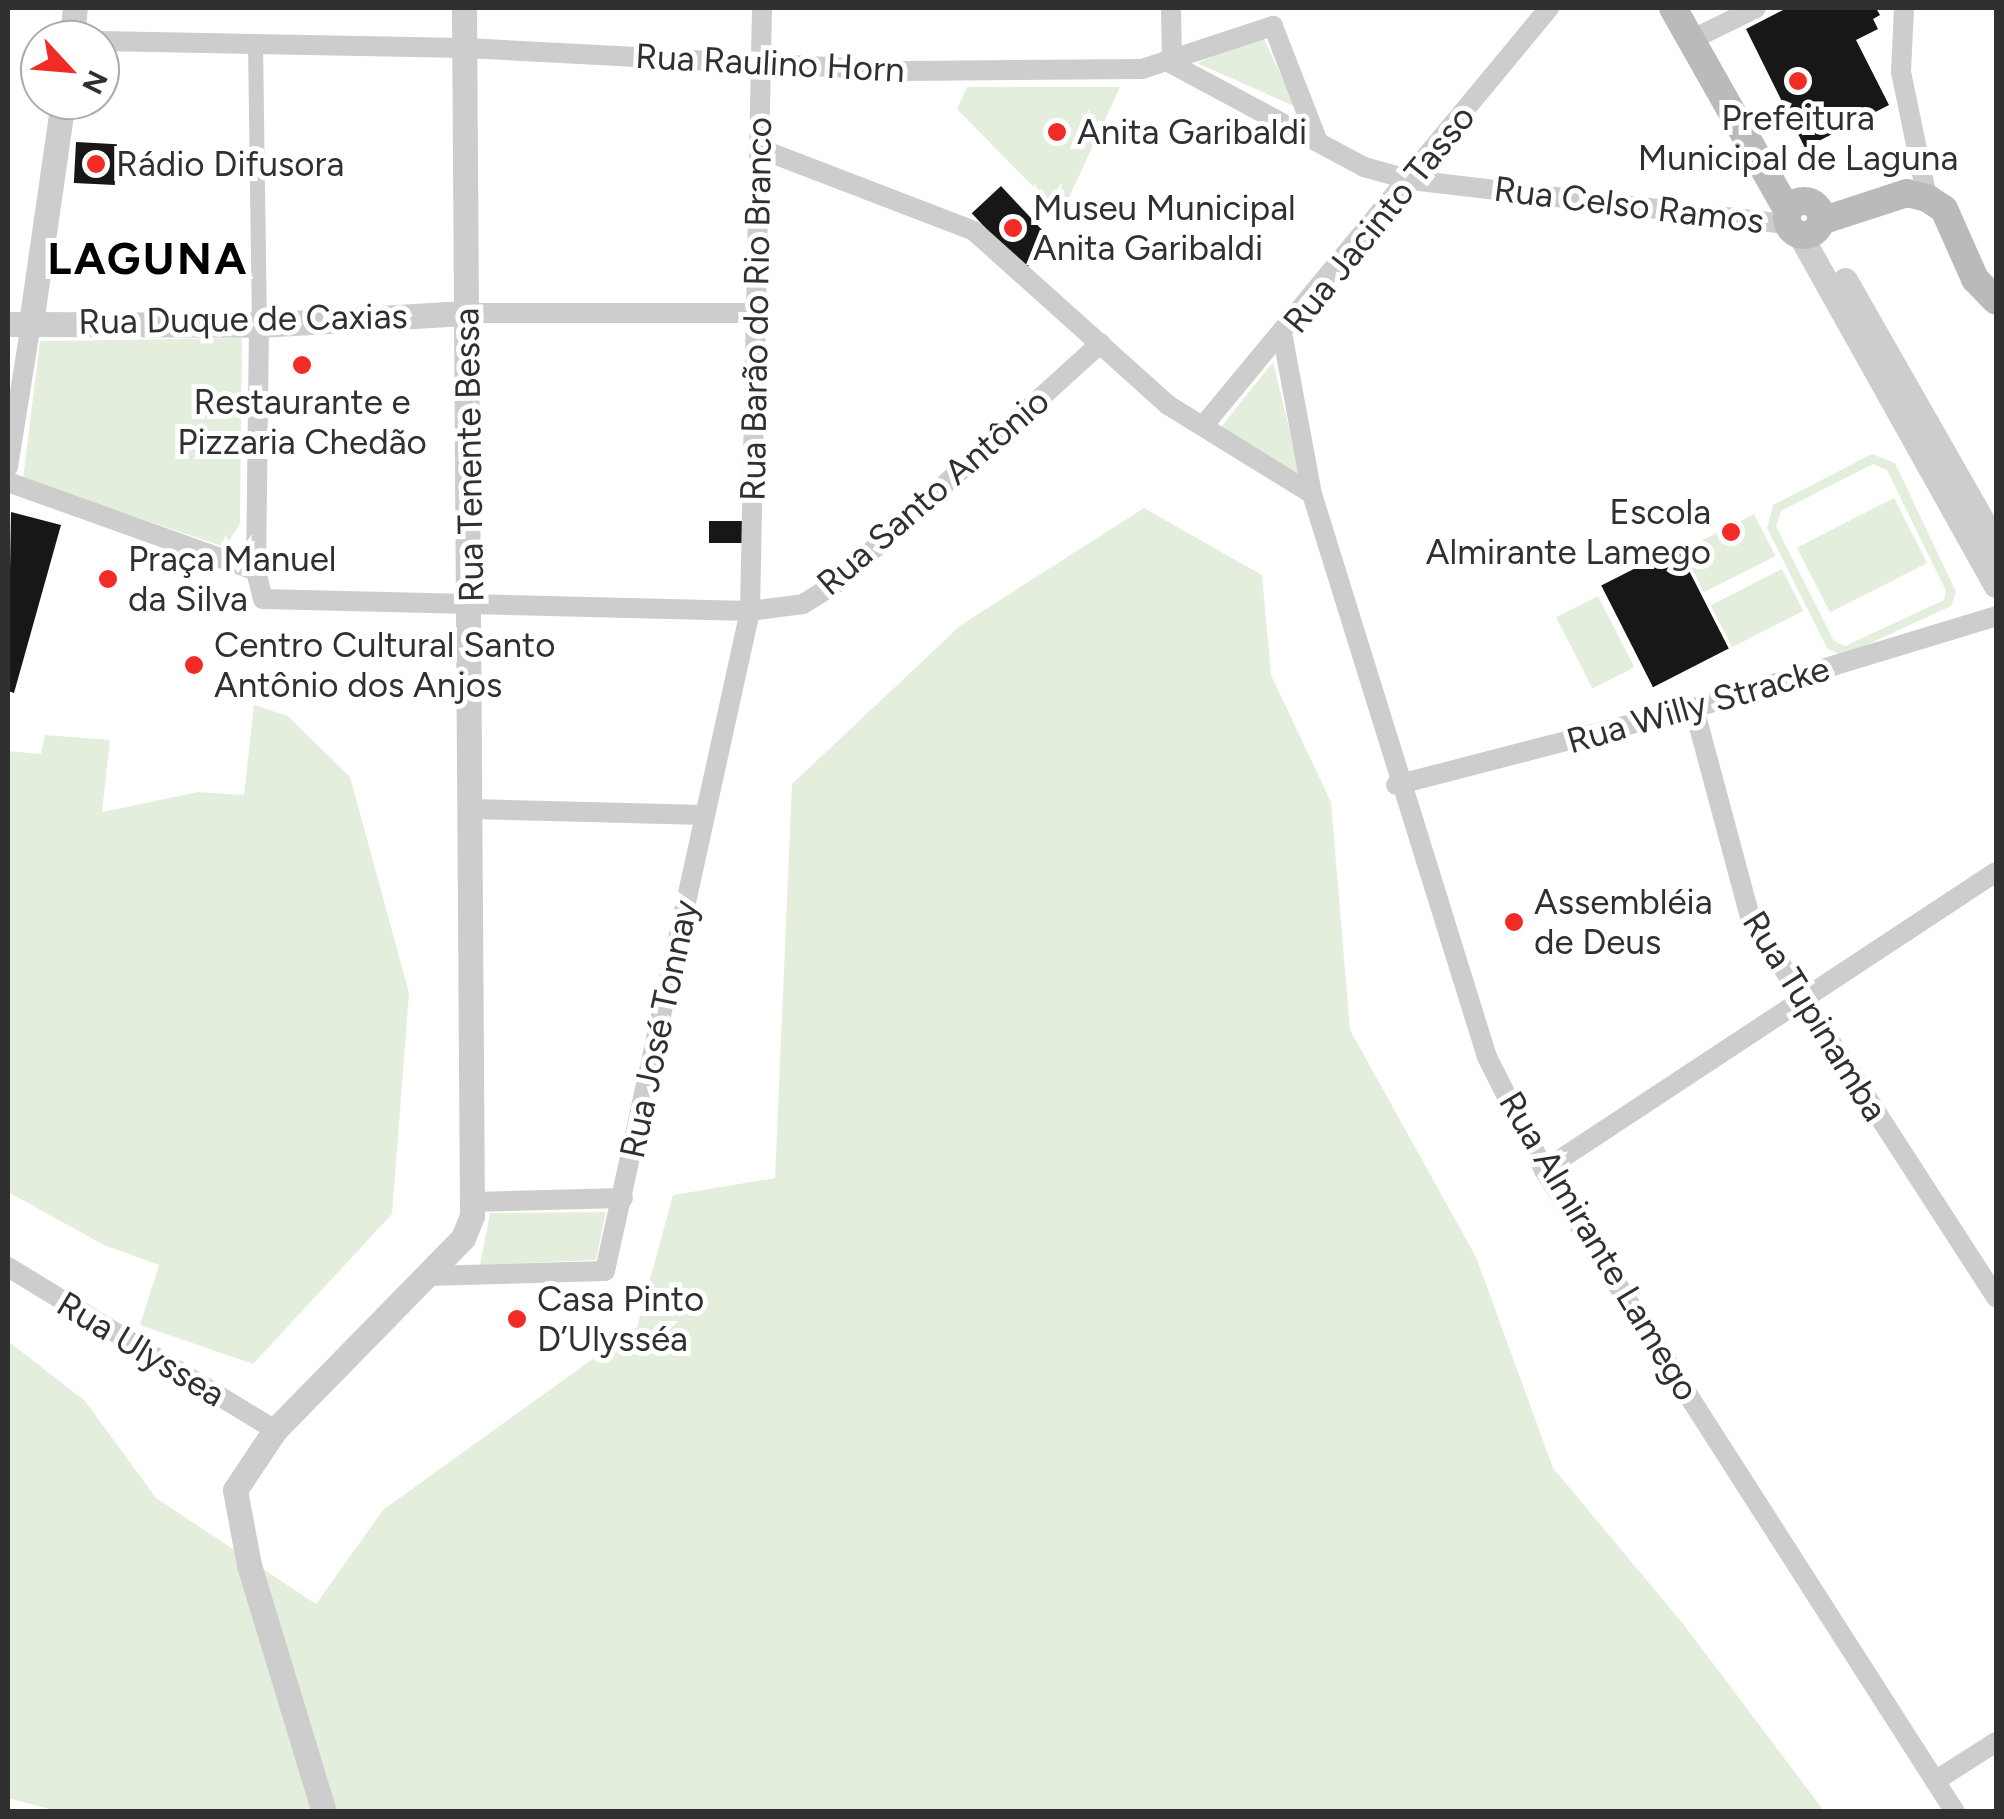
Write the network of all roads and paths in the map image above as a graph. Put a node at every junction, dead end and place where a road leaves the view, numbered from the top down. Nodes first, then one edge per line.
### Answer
1 (464, 8) edge
2 (762, 8) edge
3 (1171, 8) edge
4 (1550, 8) edge
5 (1672, 8) edge
6 (1756, 8) edge
7 (1904, 8) edge
8 (1696, 26) edge
9 (120, 41) edge
10 (255, 42) junction
11 (465, 48) junction
12 (762, 60) junction
13 (1172, 64) junction
14 (60, 120) edge
15 (1316, 137) junction
16 (758, 148) junction
17 (1412, 180) junction
18 (1927, 198) junction
19 (1804, 218) junction
20 (1994, 304) edge
21 (466, 313) junction
22 (754, 313) junction
23 (19, 324) edge
24 (260, 324) junction
25 (1283, 338) junction
26 (1100, 342) junction
27 (1202, 426) junction
28 (8, 467) edge
29 (8, 482) edge
30 (1312, 494) junction
31 (1996, 545) edge
32 (256, 571) junction
33 (1996, 586) edge
34 (472, 602) junction
35 (750, 611) junction
36 (1996, 616) edge
37 (1694, 708) junction
38 (1396, 786) junction
39 (474, 810) junction
40 (705, 815) junction
41 (1996, 872) edge
42 (1801, 1001) junction
43 (1544, 1170) junction
44 (623, 1198) junction
45 (473, 1202) junction
46 (8, 1268) edge
47 (426, 1276) junction
48 (1996, 1297) edge
49 (275, 1430) junction
50 (1996, 1742) edge
51 (1935, 1781) junction
52 (324, 1812) edge
53 (1955, 1812) edge

1 - 11 street, Rua Tenente Bessa
2 - 12 street, Rua Barão do Rio Branco
3 - 13 street
4 - 17 street, Rua Jacinto Tasso
5 - 8 main road
6 - 8 street
7 - 18 street
8 - 19 main road
9 - 10 street, Rua Raulino Horn
10 - 11 street, Rua Raulino Horn
10 - 24 street
11 - 12 street, Rua Raulino Horn
11 - 21 street, Rua Tenente Bessa
12 - 13 street, Rua Raulino Horn
12 - 16 street, Rua Barão do Rio Branco
13 - 15 street, Rua Raulino Horn
13 - 15 street
14 - 23 street
15 - 17 street, Rua Raulino Horn
16 - 22 street, Rua Barão do Rio Branco
16 - 26 street
17 - 19 street, Rua Celso Ramos
17 - 25 street, Rua Jacinto Tasso
18 - 19 main road
18 - 20 main road
19 - 31 street
19 - 33 street
21 - 22 street, Rua Duque de Caxias
21 - 24 street, Rua Duque de Caxias
21 - 34 street, Rua Tenente Bessa
22 - 35 street, Rua Barão do Rio Branco
23 - 24 street, Rua Duque de Caxias
23 - 28 street
24 - 32 street
25 - 27 street, Rua Jacinto Tasso
25 - 30 street, Rua Almirante Lamego
26 - 27 street
26 - 35 street, Rua Santo Antônio
27 - 30 street
29 - 32 street, Rua Santo Antônio
30 - 38 street, Rua Almirante Lamego
32 - 34 street, Rua Santo Antônio
34 - 35 street, Rua Santo Antônio
34 - 39 street, Rua Tenente Bessa
35 - 40 street, Rua José Tonnay
36 - 37 street, Rua Willy Stracke
37 - 38 street, Rua Willy Stracke
37 - 42 street, Rua Tupinamba
38 - 43 street, Rua Almirante Lamego
39 - 40 street
39 - 45 street, Rua Tenente Bessa
40 - 44 street, Rua José Tonnay
41 - 42 street
42 - 43 street
42 - 48 street, Rua Tupinamba
43 - 51 street, Rua Almirante Lamego
44 - 45 street
44 - 47 street, Rua José Tonnay
45 - 47 street
46 - 49 street, Rua Ulyssea
47 - 49 street
49 - 52 street
50 - 51 street
51 - 53 street, Rua Almirante Lamego

